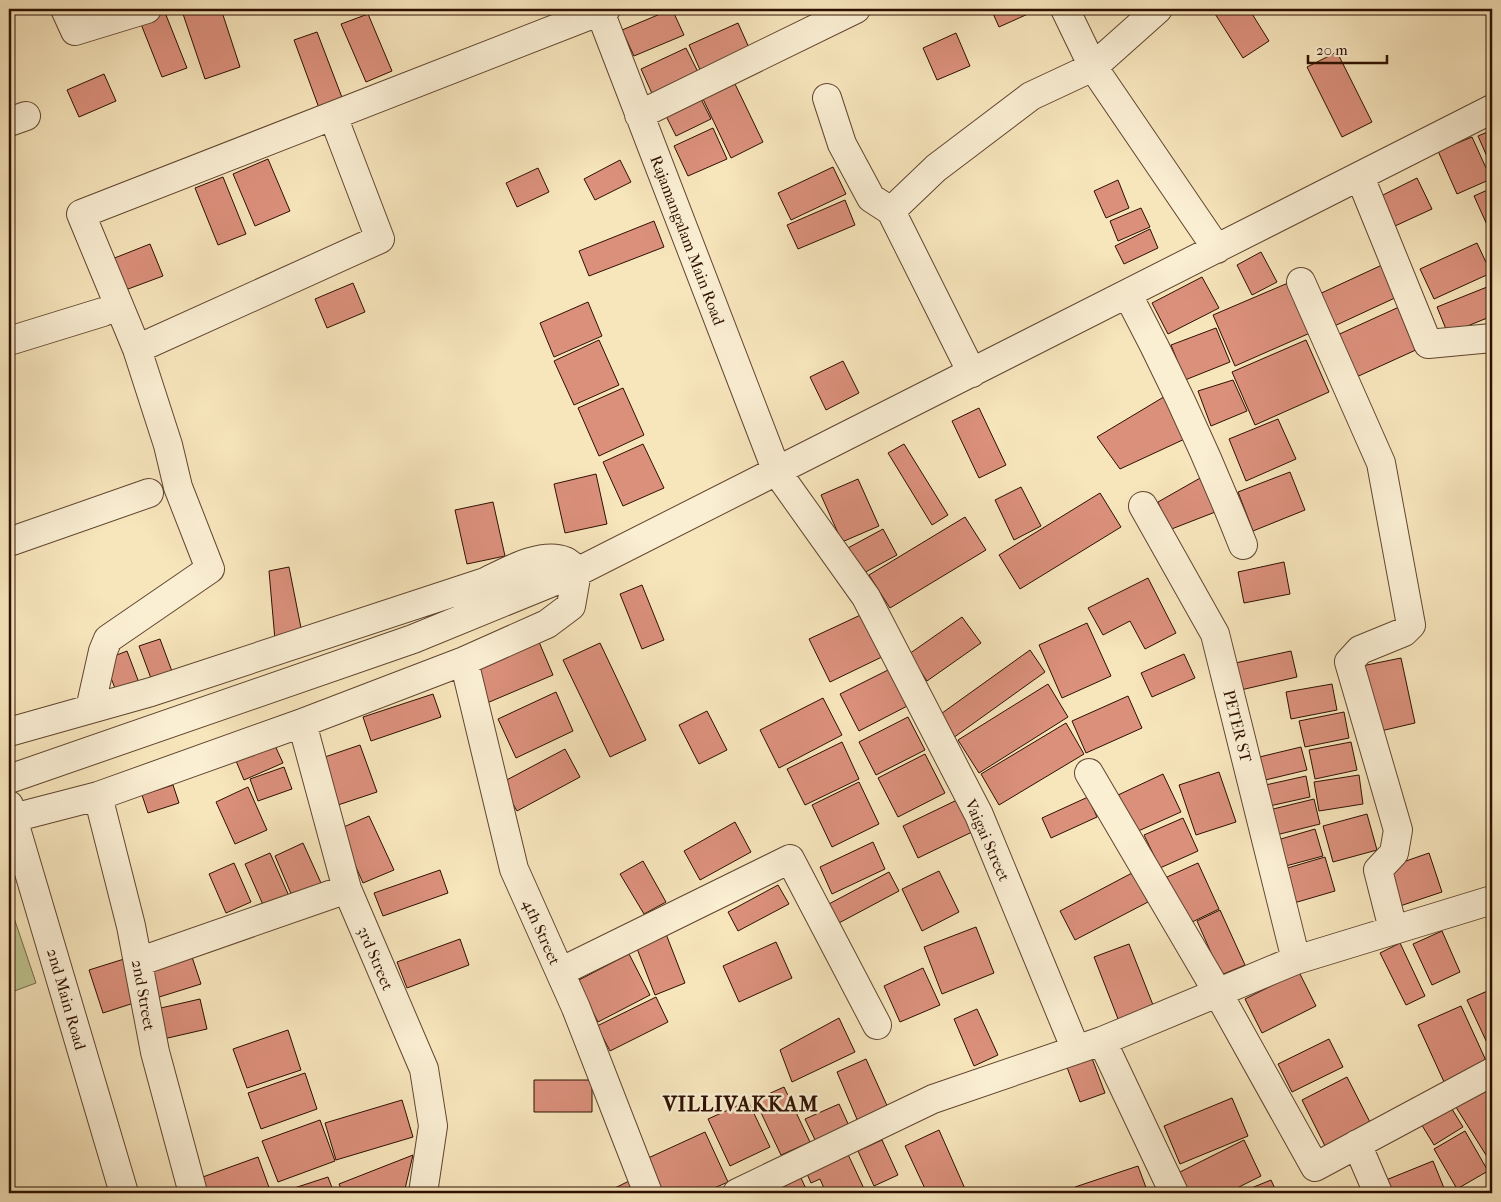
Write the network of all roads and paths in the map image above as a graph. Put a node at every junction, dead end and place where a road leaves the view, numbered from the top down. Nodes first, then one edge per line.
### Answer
1 (65, 9) edge
2 (148, 9) edge
3 (602, 9) edge
4 (856, 9) edge
5 (1065, 9) edge
6 (1158, 9) edge
7 (1094, 67) junction
8 (827, 98) dead end
9 (1492, 109) edge
10 (639, 115) junction
11 (333, 116) junction
12 (1360, 177) junction
13 (891, 212) junction
14 (1217, 249) junction
15 (1301, 282) dead end
16 (1128, 295) junction
17 (103, 312) dead end
18 (1492, 338) edge
19 (9, 341) edge
20 (137, 349) junction
21 (972, 373) junction
22 (777, 472) junction
23 (149, 493) dead end
24 (1143, 506) dead end
25 (9, 542) edge
26 (1242, 545) dead end
27 (577, 572) junction
28 (464, 661) junction
29 (90, 710) junction
30 (302, 724) junction
31 (9, 732) edge
32 (1089, 773) dead end
33 (9, 779) edge
34 (98, 796) junction
35 (11, 811) edge
36 (347, 888) junction
37 (1492, 900) edge
38 (1393, 929) junction
39 (1296, 960) junction
40 (138, 962) junction
41 (560, 972) junction
42 (1218, 993) junction
43 (877, 1026) dead end
44 (1102, 1041) junction
45 (1076, 1050) junction
46 (1492, 1072) edge
47 (1357, 1144) junction
48 (124, 1193) edge
49 (193, 1193) edge
50 (424, 1193) edge
51 (648, 1193) edge
52 (737, 1193) edge
53 (1174, 1193) edge
54 (1378, 1193) edge

1 - 2 street
3 - 10 street, Rajamangalam Main Road
3 - 11 street
4 - 10 street
5 - 7 street
6 - 7 street
7 - 13 street
7 - 14 street
8 - 13 street
9 - 12 street
10 - 22 street, Rajamangalam Main Road
11 - 20 street
11 - 20 street
12 - 14 street
12 - 18 street
13 - 21 street
14 - 16 street
15 - 38 street
16 - 21 street
16 - 26 street
17 - 19 street
20 - 29 street
21 - 22 street
22 - 27 street
22 - 45 street, Vaigai Street
23 - 25 street
24 - 39 street, PETER ST
27 - 28 street
27 - 29 street
27 - 33 street
28 - 30 street
28 - 41 street, 4th Street
29 - 31 street
30 - 34 street
30 - 36 street, 3rd Street
32 - 42 street
34 - 35 street
34 - 40 street, 2nd Street
35 - 48 street, 2nd Main Road
36 - 40 street
36 - 50 street, 3rd Street
37 - 38 street
38 - 39 street
39 - 42 street
40 - 49 street, 2nd Street
41 - 43 street
41 - 51 street, 4th Street
42 - 44 street
42 - 47 street
44 - 45 street
44 - 53 street
45 - 52 street
46 - 47 street
47 - 54 street

